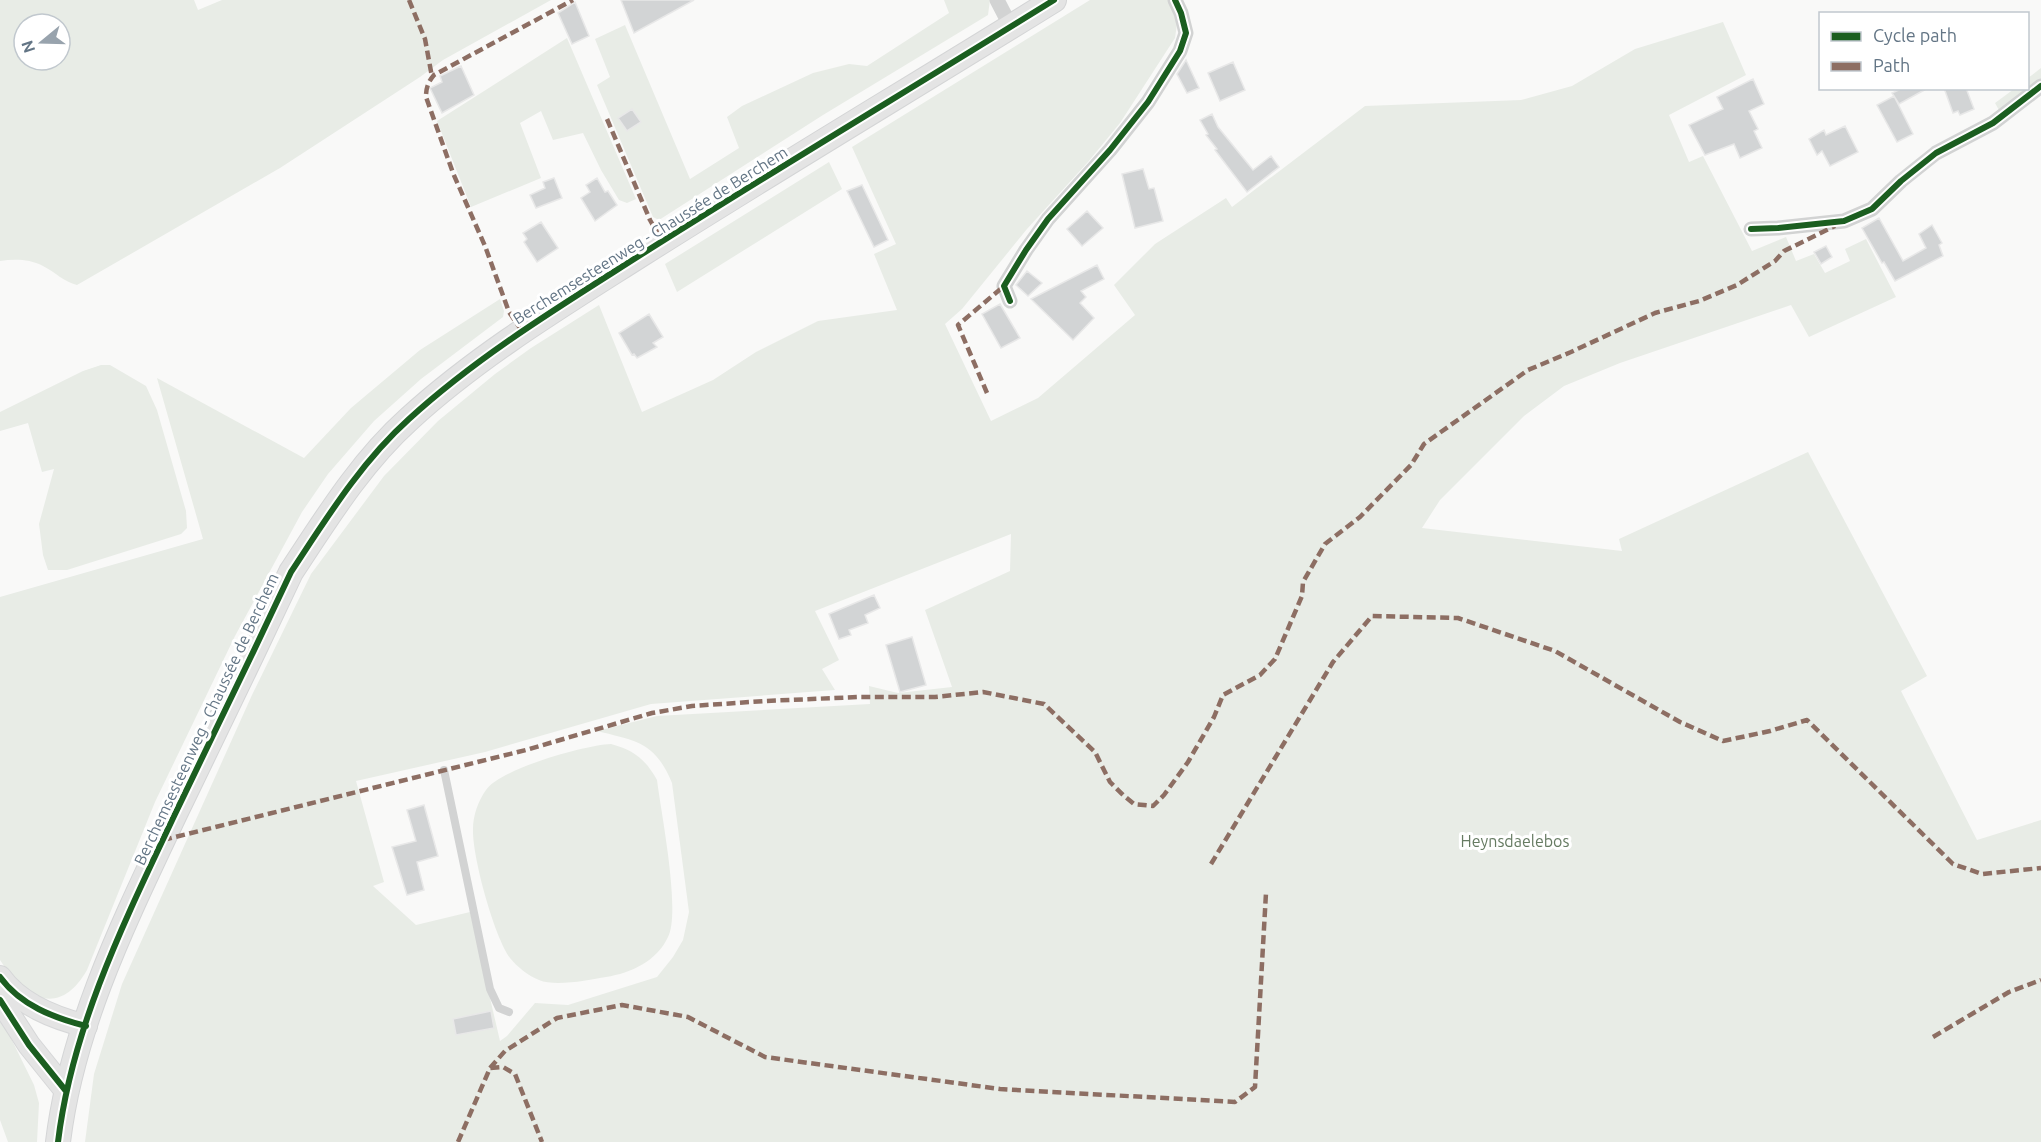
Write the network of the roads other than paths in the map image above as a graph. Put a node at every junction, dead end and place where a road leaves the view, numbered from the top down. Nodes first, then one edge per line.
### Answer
1 (997, 0) edge
2 (1054, 0) edge
3 (1175, 0) edge
4 (1011, 27) junction
5 (2041, 86) edge
6 (1751, 229) dead end
7 (1010, 301) dead end
8 (444, 770) dead end
9 (0, 977) edge
10 (0, 1000) edge
11 (509, 1012) dead end
12 (86, 1026) junction
13 (66, 1091) junction
14 (58, 1142) edge

1 - 4 street
2 - 4 main road, Berchemsesteenweg - Chaussée de Berchem
3 - 7 street
4 - 12 main road, Berchemsesteenweg - Chaussée de Berchem
5 - 6 street
8 - 11 lane
9 - 12 main road
10 - 13 main road
12 - 13 main road, Berchemsesteenweg - Chaussée de Berchem
13 - 14 main road, Berchemsesteenweg - Chaussée de Berchem

